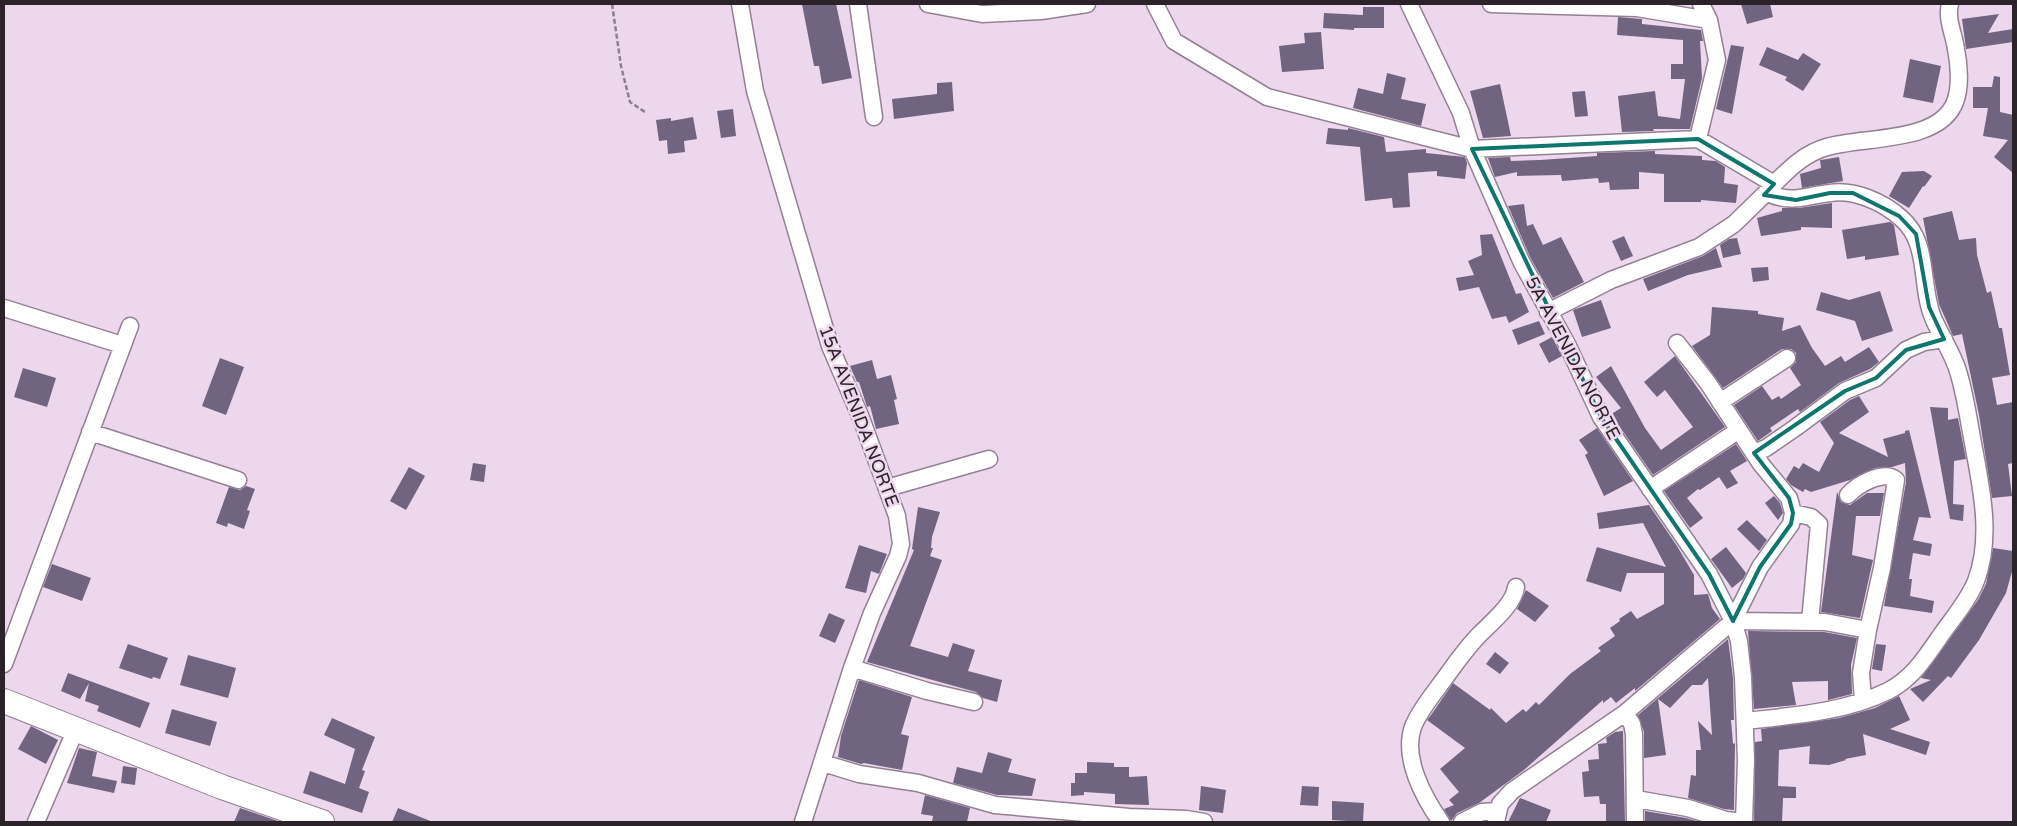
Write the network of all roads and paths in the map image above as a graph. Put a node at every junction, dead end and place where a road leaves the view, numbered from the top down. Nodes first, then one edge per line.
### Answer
1 (612, 4) edge
2 (740, 4) edge
3 (858, 4) edge
4 (928, 4) edge
5 (1086, 4) edge
6 (1155, 4) edge
7 (1409, 4) edge
8 (1491, 4) edge
9 (1701, 4) edge
10 (1950, 4) edge
11 (1709, 20) junction
12 (645, 112) dead end
13 (874, 117) dead end
14 (1698, 139) junction
15 (1472, 149) junction
16 (1771, 188) junction
17 (4, 308) edge
18 (1548, 312) junction
19 (130, 326) dead end
20 (1944, 339) junction
21 (1677, 343) dead end
22 (122, 345) junction
23 (1787, 358) dead end
24 (1720, 402) junction
25 (1739, 430) junction
26 (90, 432) junction
27 (1754, 453) junction
28 (990, 459) dead end
29 (238, 480) dead end
30 (887, 488) junction
31 (1650, 489) junction
32 (1848, 495) dead end
33 (1793, 513) junction
34 (1516, 587) dead end
35 (1733, 621) junction
36 (1810, 622) junction
37 (1868, 630) junction
38 (4, 664) edge
39 (852, 668) junction
40 (4, 701) edge
41 (1862, 701) junction
42 (974, 702) dead end
43 (1625, 713) junction
44 (1745, 721) junction
45 (76, 730) junction
46 (822, 763) junction
47 (1636, 799) junction
48 (1497, 817) edge
49 (36, 822) edge
50 (322, 822) edge
51 (803, 822) edge
52 (1204, 822) edge
53 (1441, 822) edge
54 (1462, 822) edge
55 (1635, 822) edge
56 (1744, 822) edge

1 - 12 path
2 - 30 street, 15A AVENIDA NORTE
3 - 13 street
4 - 5 street
6 - 15 street
7 - 15 street, 5A AVENIDA NORTE
8 - 11 street
9 - 11 street
10 - 16 street
11 - 14 street
14 - 15 street
14 - 16 street
15 - 18 street, 5A AVENIDA NORTE
16 - 18 street
16 - 20 street
17 - 22 street
18 - 31 street, 5A AVENIDA NORTE
19 - 22 street
20 - 27 street
20 - 41 street
21 - 24 street
22 - 26 street
23 - 24 street
24 - 25 street
25 - 27 street
25 - 31 street
26 - 29 street
26 - 38 street
27 - 33 street
28 - 30 street
30 - 39 street, 15A AVENIDA NORTE
31 - 35 street, 5A AVENIDA NORTE
32 - 37 street
33 - 35 street
33 - 36 street
34 - 53 street
35 - 36 street
35 - 43 street
35 - 44 street, 5A AVENIDA NORTE
36 - 37 street
37 - 41 street
39 - 42 street
39 - 46 street, 15A AVENIDA NORTE
40 - 45 street
41 - 44 street
43 - 47 street
43 - 48 street
44 - 56 street, 5A AVENIDA NORTE
45 - 49 street
45 - 50 street
46 - 51 street, 15A AVENIDA NORTE
46 - 52 street
47 - 55 street
47 - 56 street
48 - 54 street

